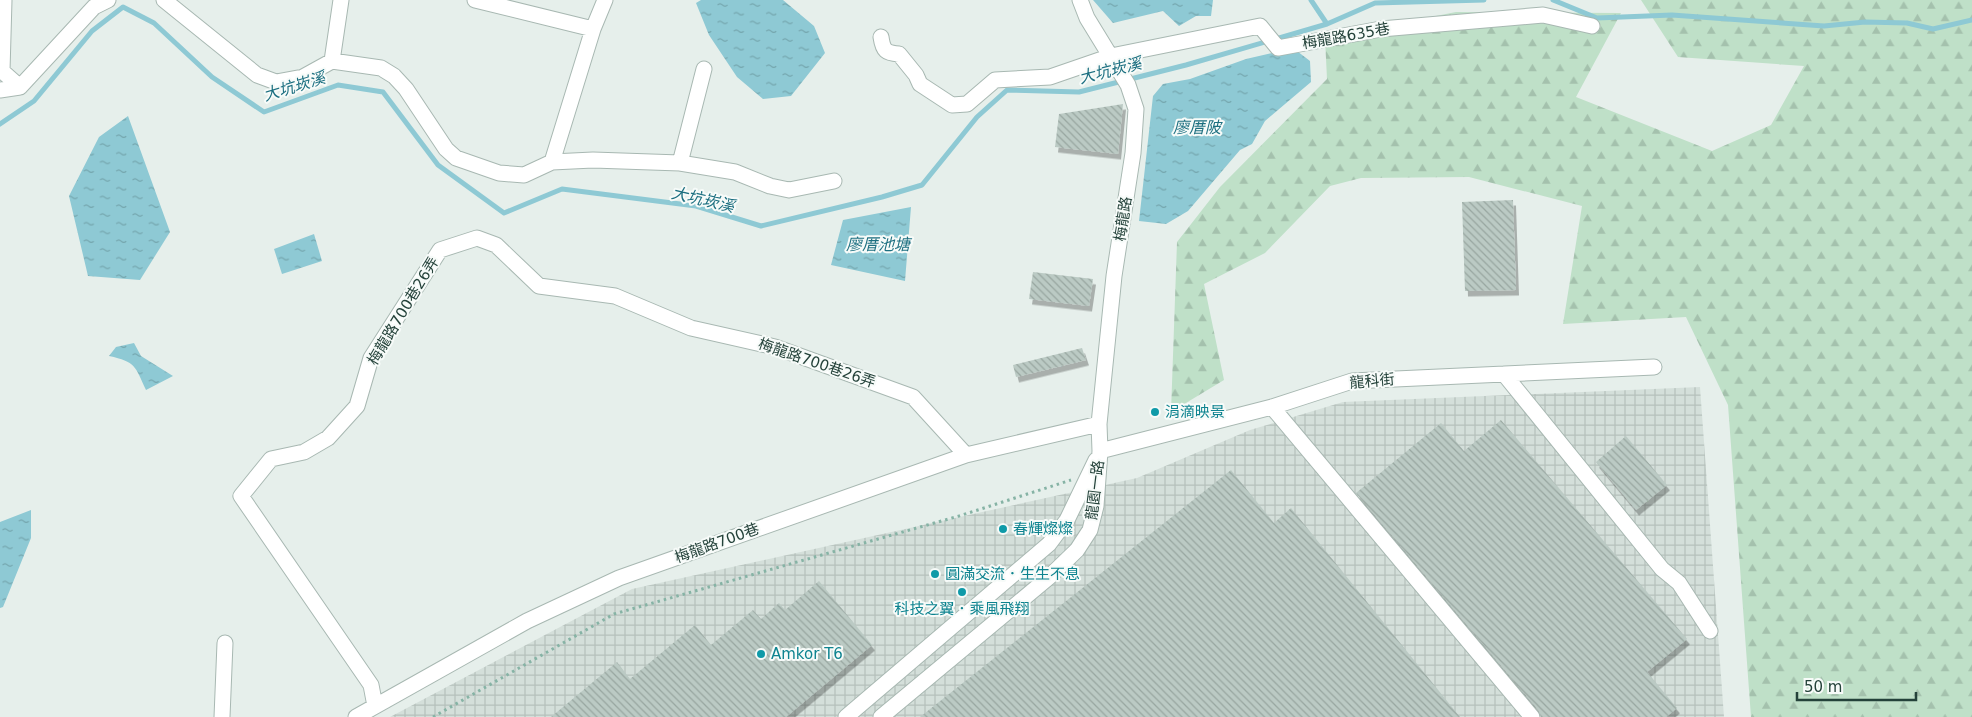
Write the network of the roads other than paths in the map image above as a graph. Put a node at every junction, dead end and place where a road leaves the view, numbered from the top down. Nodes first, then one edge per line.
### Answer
1 (4, 0) edge
2 (108, 0) edge
3 (164, 0) edge
4 (341, 0) edge
5 (475, 0) edge
6 (605, 0) edge
7 (1080, 0) edge
8 (1592, 26) dead end
9 (592, 29) junction
10 (881, 37) dead end
11 (1111, 56) junction
12 (332, 61) junction
13 (704, 69) dead end
14 (20, 87) junction
15 (0, 90) edge
16 (552, 162) junction
17 (680, 164) junction
18 (834, 181) dead end
19 (1654, 367) dead end
20 (1504, 374) junction
21 (1272, 407) junction
22 (1099, 424) junction
23 (1100, 452) junction
24 (966, 454) junction
25 (1710, 631) dead end
26 (225, 643) dead end
27 (375, 706) junction
28 (222, 717) edge
29 (356, 717) edge
30 (846, 717) edge
31 (881, 717) edge
32 (1532, 717) edge

1 - 14 street
2 - 14 street
3 - 12 street
4 - 12 street
5 - 9 street
6 - 9 street
7 - 11 street, 梅龍路
8 - 11 street, 梅龍路635巷
9 - 16 street
10 - 11 street, 梅龍路635巷
11 - 22 street, 梅龍路
12 - 16 street
13 - 17 street
14 - 15 street
16 - 17 street
17 - 18 street
19 - 20 street, 龍科街
20 - 21 street, 龍科街
20 - 25 street
21 - 23 street, 龍科街
21 - 32 street
22 - 23 street, 梅龍路
22 - 24 street, 梅龍路700巷
23 - 30 street, 龍園一路
23 - 31 street, 龍園一路
24 - 27 street, 梅龍路700巷
24 - 27 street, 梅龍路700巷26弄
26 - 28 street
27 - 29 street, 梅龍路700巷

